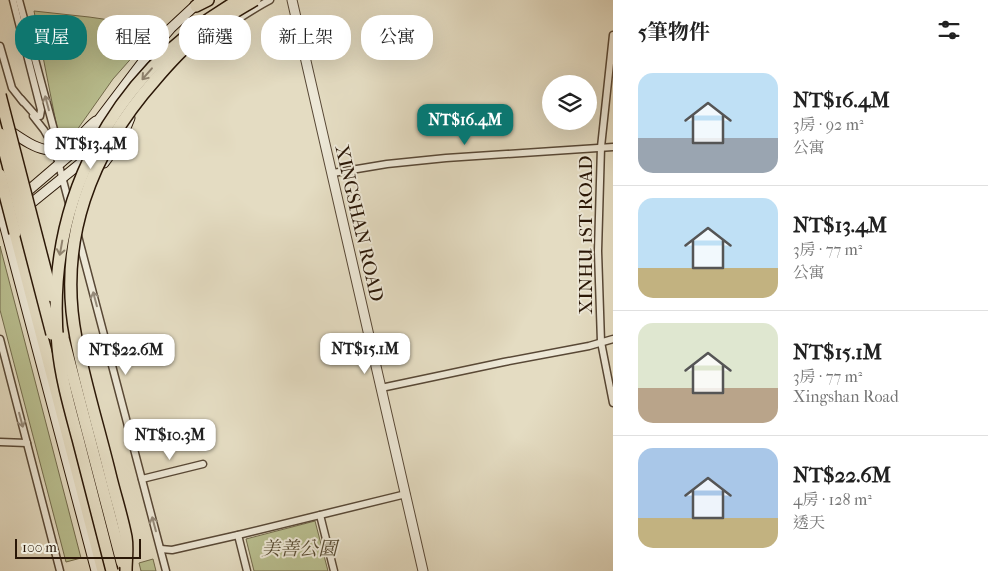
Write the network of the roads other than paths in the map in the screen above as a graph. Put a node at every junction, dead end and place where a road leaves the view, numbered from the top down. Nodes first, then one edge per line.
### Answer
1 (13, 0) edge
2 (19, 0) edge
3 (208, 0) edge
4 (239, 0) edge
5 (255, 0) edge
6 (259, 0) edge
7 (270, 0) edge
8 (292, 0) edge
9 (198, 3) edge
10 (235, 15) edge
11 (243, 15) edge
12 (613, 35) edge
13 (0, 46) edge
14 (180, 60) edge
15 (0, 94) edge
16 (21, 99) junction
17 (132, 113) junction
18 (100, 118) junction
19 (5, 132) edge
20 (613, 147) edge
21 (601, 148) junction
22 (55, 150) junction
23 (59, 166) junction
24 (333, 173) junction
25 (0, 175) edge
26 (62, 178) junction
27 (26, 192) junction
28 (30, 205) junction
29 (0, 210) edge
30 (2, 222) edge
31 (78, 237) junction
32 (0, 339) edge
33 (613, 339) edge
34 (601, 342) junction
35 (381, 388) junction
36 (613, 403) edge
37 (0, 442) edge
38 (27, 443) junction
39 (203, 464) dead end
40 (142, 479) junction
41 (406, 494) junction
42 (94, 501) junction
43 (320, 515) junction
44 (115, 519) junction
45 (238, 535) junction
46 (161, 550) junction
47 (60, 571) edge
48 (96, 571) edge
49 (103, 571) edge
50 (112, 571) edge
51 (126, 571) edge
52 (166, 571) edge
53 (247, 571) edge
54 (334, 571) edge
55 (423, 571) edge

1 - 16 street
22 -> 2 street
3 - 9 highway
4 -> 50 highway, bridge
5 - 51 highway, bridge
6 - 10 main road
7 - 11 street
8 - 24 main road, XINGSHAN ROAD
9 - 18 main road
12 - 21 street, XINHU 1ST ROAD
13 - 16 street
14 - 17 main road
15 - 19 main road
15 - 51 highway, bridge
16 - 22 street
17 - 26 main road
17 - 31 main road
18 - 22 main road
18 - 23 main road
19 - 22 main road
19 - 27 main road
19 - 42 highway, bridge
20 - 21 street
21 - 24 street
21 - 34 street, XINHU 1ST ROAD
22 - 23 street
23 - 26 street
23 - 27 main road
24 - 35 main road, XINGSHAN ROAD
25 - 49 highway, bridge
26 - 28 main road
26 - 31 street
27 - 28 main road
27 - 29 main road
28 - 30 main road
28 - 44 main road
29 - 30 main road
30 - 48 main road
40 -> 31 street
32 -> 38 street
33 - 34 street
34 - 35 street
34 - 36 street, XINHU 1ST ROAD
35 - 41 main road, XINGSHAN ROAD
37 - 38 street
38 - 47 street
39 - 40 street
46 -> 40 street
41 - 43 street
41 - 55 main road, XINGSHAN ROAD
42 - 44 highway
42 - 50 highway
43 - 45 street
43 - 54 street
44 - 51 main road
45 - 46 street
45 - 53 street
46 - 52 street

